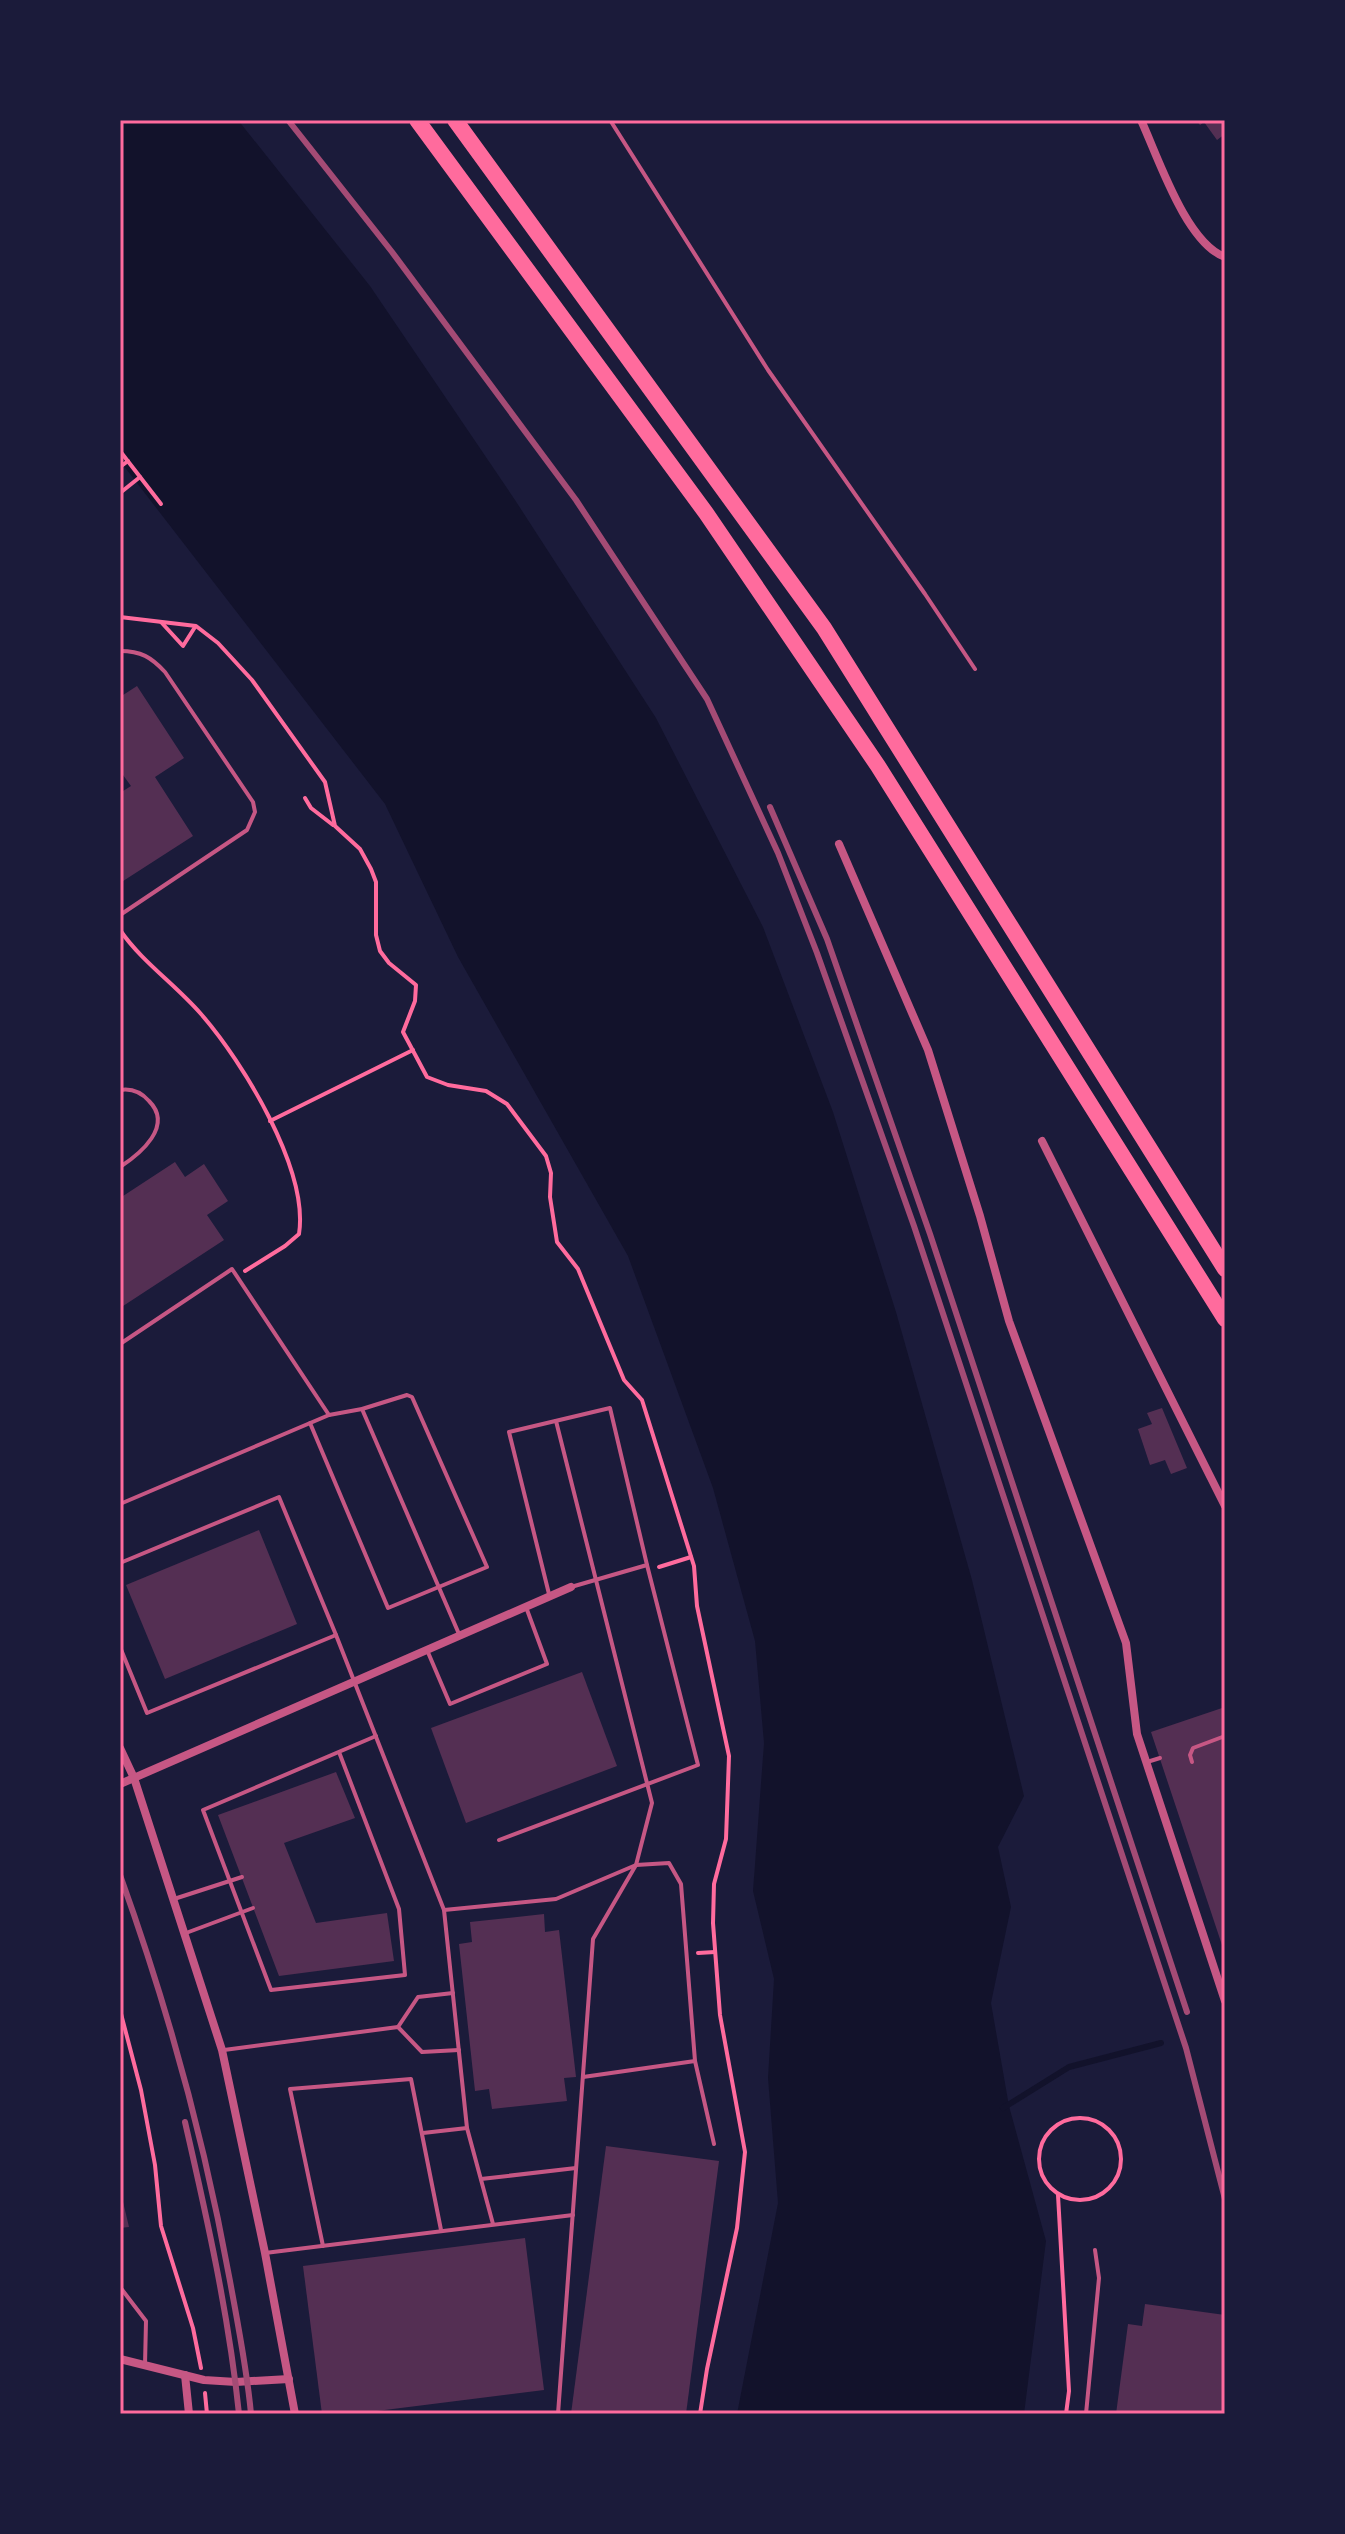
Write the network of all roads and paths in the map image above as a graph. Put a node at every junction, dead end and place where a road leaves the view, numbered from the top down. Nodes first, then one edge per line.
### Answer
1 (417, 120) edge
2 (455, 120) edge
3 (610, 120) edge
4 (1141, 120) edge
5 (1225, 257) edge
6 (120, 451) edge
7 (128, 461) junction
8 (120, 467) edge
9 (140, 477) junction
10 (120, 493) edge
11 (161, 504) dead end
12 (120, 617) edge
13 (159, 621) junction
14 (196, 626) junction
15 (120, 651) edge
16 (975, 669) dead end
17 (305, 798) dead end
18 (335, 826) junction
19 (839, 844) dead end
20 (120, 915) edge
21 (120, 930) edge
22 (413, 1050) junction
23 (120, 1090) edge
24 (270, 1121) junction
25 (1042, 1141) dead end
26 (120, 1167) edge
27 (1225, 1269) edge
28 (237, 1276) junction
29 (1225, 1319) edge
30 (120, 1344) edge
31 (362, 1409) junction
32 (329, 1415) junction
33 (556, 1421) junction
34 (310, 1423) junction
35 (120, 1504) edge
36 (1225, 1506) edge
37 (691, 1557) junction
38 (120, 1563) edge
39 (647, 1568) junction
40 (597, 1580) junction
41 (439, 1586) junction
42 (571, 1587) joint
43 (550, 1596) junction
44 (526, 1607) junction
45 (336, 1635) junction
46 (459, 1636) junction
47 (120, 1647) edge
48 (427, 1650) junction
49 (355, 1682) junction
50 (376, 1736) junction
51 (1225, 1736) edge
52 (120, 1748) edge
53 (339, 1752) junction
54 (1160, 1758) dead end
55 (1192, 1762) dead end
56 (1146, 1763) junction
57 (134, 1778) junction
58 (120, 1784) edge
59 (648, 1784) junction
60 (499, 1840) dead end
61 (636, 1865) junction
62 (242, 1877) dead end
63 (230, 1880) junction
64 (174, 1899) junction
65 (253, 1908) dead end
66 (444, 1910) junction
67 (242, 1914) junction
68 (186, 1933) junction
69 (715, 1952) junction
70 (686, 1954) junction
71 (453, 1993) junction
72 (1225, 2001) edge
73 (121, 2013) edge
74 (398, 2027) junction
75 (222, 2050) junction
76 (459, 2050) junction
77 (695, 2061) junction
78 (583, 2077) junction
79 (467, 2128) junction
80 (423, 2133) junction
81 (714, 2144) dead end
82 (576, 2168) junction
83 (481, 2179) junction
84 (1058, 2195) junction
85 (573, 2215) junction
86 (493, 2224) junction
87 (441, 2230) junction
88 (323, 2246) junction
89 (1095, 2250) dead end
90 (265, 2253) junction
91 (120, 2287) edge
92 (120, 2359) edge
93 (145, 2365) junction
94 (185, 2375) junction
95 (289, 2379) junction
96 (204, 2380) junction
97 (189, 2414) edge
98 (207, 2414) edge
99 (295, 2414) edge
100 (558, 2414) edge
101 (700, 2414) edge
102 (1066, 2414) edge
103 (1086, 2414) edge

1 - 29 highway
2 - 27 highway
3 - 16 lane
4 - 5 street
6 - 7 path
7 - 8 path
7 - 9 path
9 - 10 path
9 - 11 path
12 - 13 path
13 - 14 path
13 - 14 path
14 - 18 path
15 - 20 lane
17 - 18 path
18 - 22 path
19 - 56 street
21 - 24 path
22 - 24 path
22 - 37 path
23 - 26 lane
24 - 28 path
25 - 36 street
28 - 30 lane
28 - 32 lane
31 - 32 lane
31 - 41 lane
31 - 41 lane
32 - 34 lane
33 - 39 lane
33 - 40 lane
33 - 43 lane
34 - 35 lane
34 - 41 lane
37 - 39 path
37 - 69 path
38 - 45 lane
39 - 40 lane
39 - 59 lane
40 - 42 lane
40 - 59 lane
41 - 46 lane
42 - 43 street
43 - 44 street
44 - 46 street
44 - 48 lane
45 - 47 lane
45 - 49 lane
46 - 48 street
48 - 49 street
49 - 50 lane
49 - 57 street
50 - 53 lane
50 - 66 lane
51 - 55 lane
52 - 57 street
53 - 63 lane
53 - 67 lane
54 - 56 lane
56 - 72 street
57 - 58 street
57 - 64 street
59 - 60 lane
59 - 61 lane
61 - 66 lane
61 - 70 lane
61 - 78 lane
62 - 63 lane
63 - 64 lane
63 - 67 lane
64 - 68 street
65 - 67 lane
66 - 71 lane
67 - 68 lane
68 - 75 street
69 - 70 path
69 - 101 path
70 - 77 lane
71 - 74 lane
71 - 76 lane
73 - 96 path
74 - 75 lane
74 - 76 lane
75 - 90 street
76 - 79 lane
77 - 78 lane
77 - 81 lane
78 - 82 lane
79 - 80 lane
79 - 83 lane
80 - 87 lane
80 - 88 lane
82 - 83 lane
82 - 85 lane
83 - 86 lane
84 - 84 path
84 - 102 path
85 - 86 lane
85 - 100 lane
86 - 87 lane
87 - 88 lane
88 - 90 lane
89 - 103 lane
90 - 95 street
91 - 93 lane
92 - 93 street
93 - 94 street
94 - 96 street
94 - 97 street
95 - 96 street
95 - 99 street
96 - 98 path

